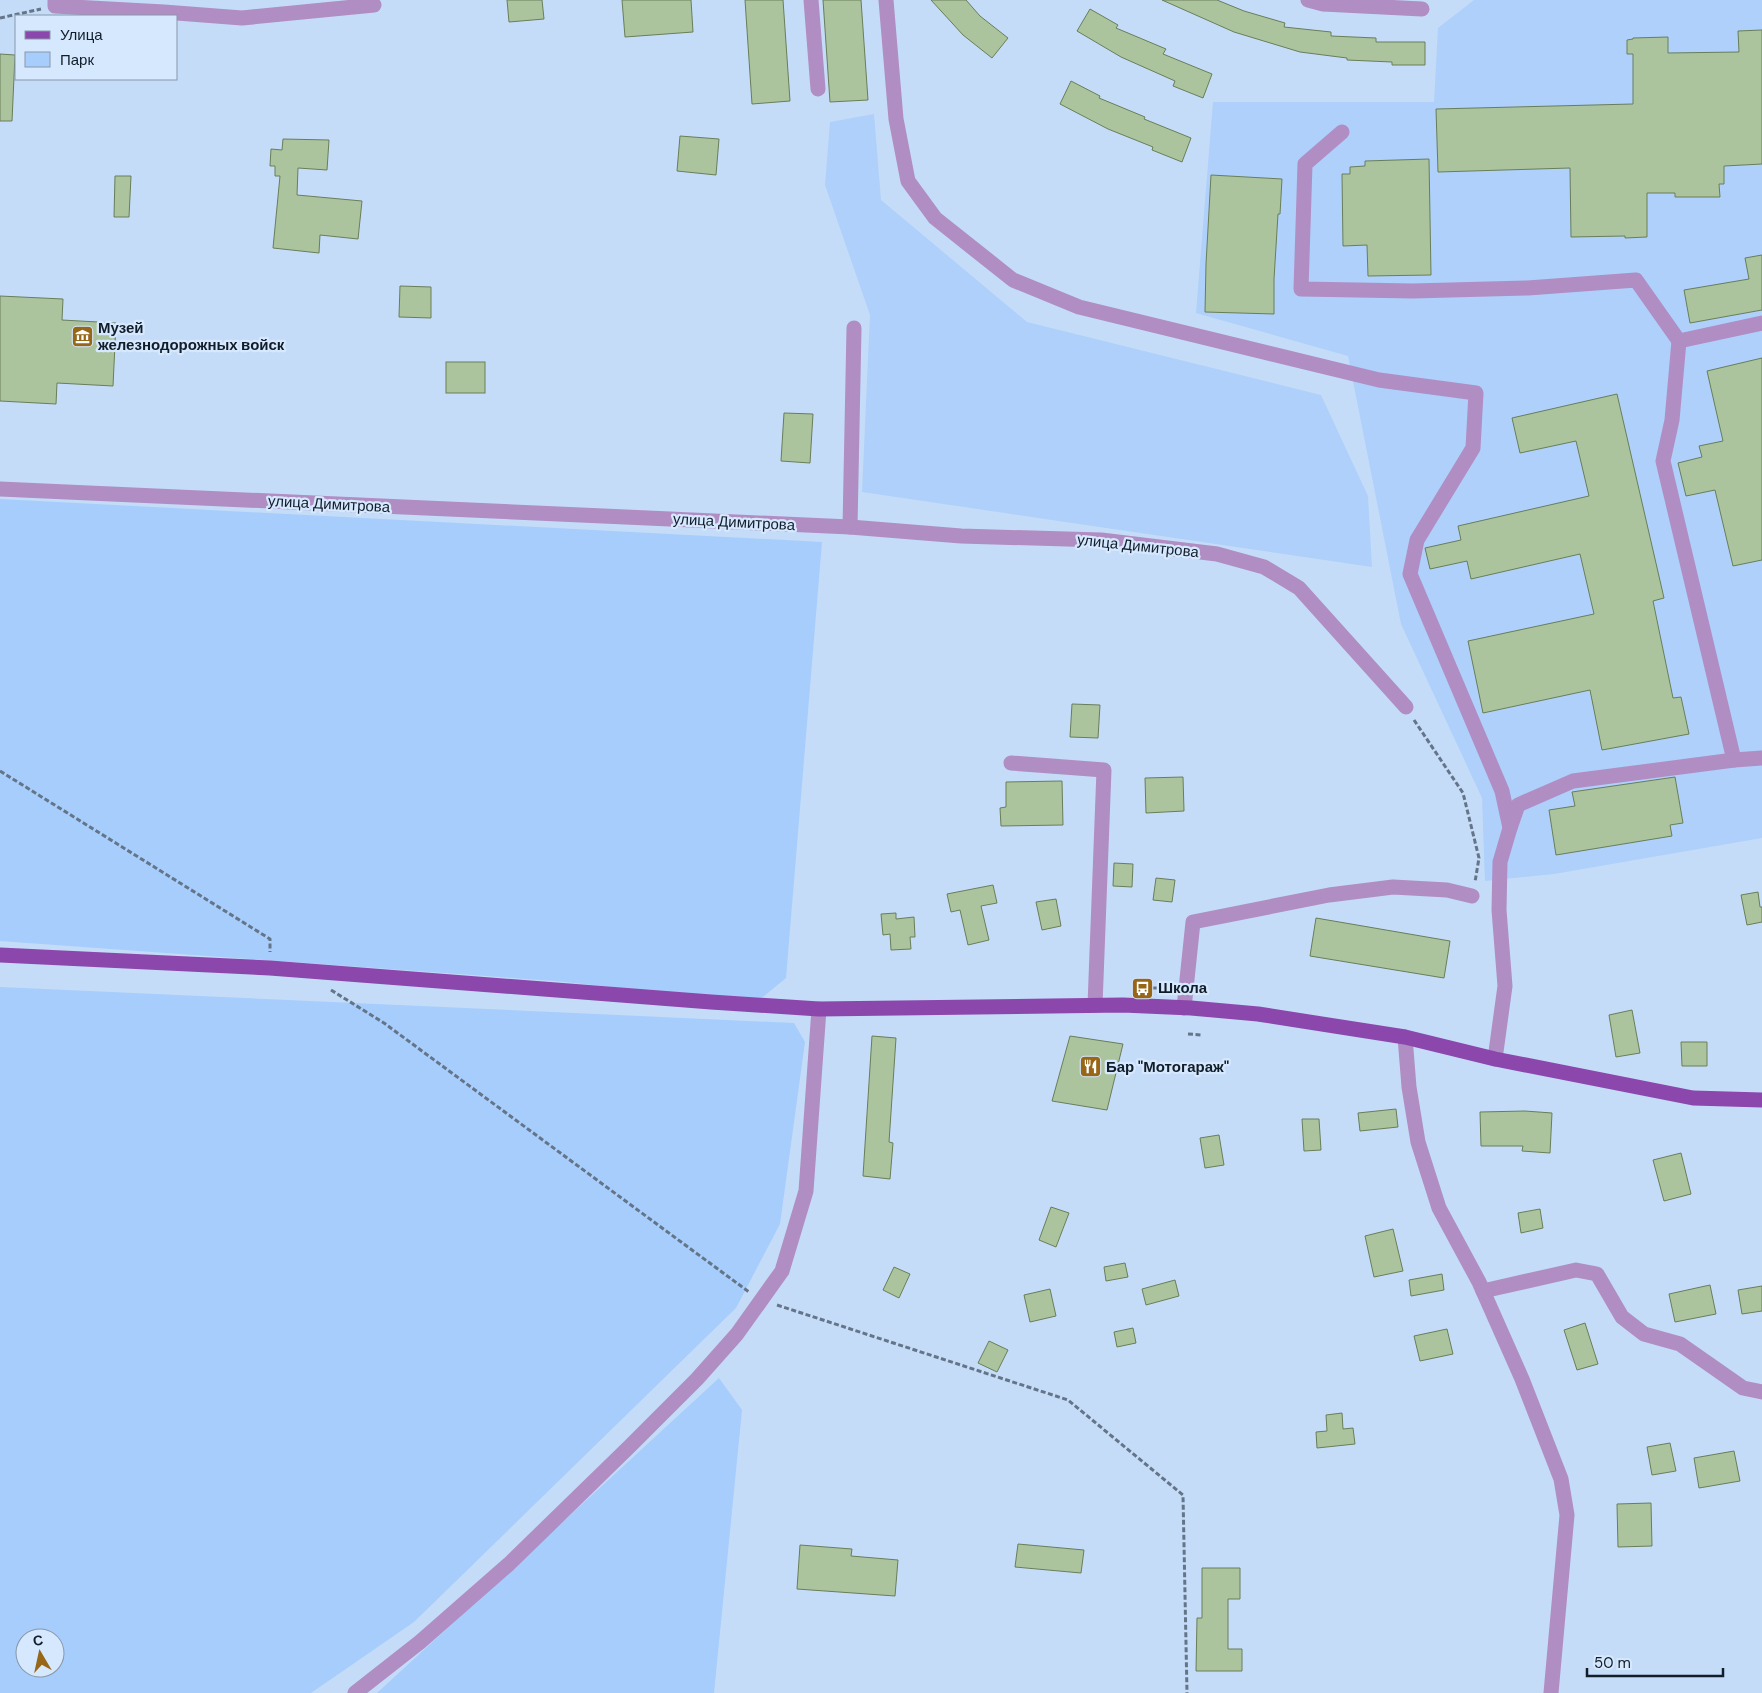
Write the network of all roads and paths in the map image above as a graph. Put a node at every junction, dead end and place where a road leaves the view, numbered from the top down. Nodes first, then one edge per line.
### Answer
1 (811, 0) edge
2 (886, 0) edge
3 (1308, 0) edge
4 (55, 3) edge
5 (374, 5) dead end
6 (1422, 9) dead end
7 (0, 18) edge
8 (818, 90) dead end
9 (1342, 132) dead end
10 (1762, 323) edge
11 (854, 328) dead end
12 (1679, 342) junction
13 (0, 489) edge
14 (850, 527) junction
15 (1406, 707) joint
16 (1762, 758) edge
17 (1734, 760) junction
18 (1011, 763) dead end
19 (0, 770) edge
20 (1510, 828) junction
21 (1472, 896) joint
22 (0, 955) edge
23 (270, 968) junction
24 (323, 985) dead end
25 (1151, 988) dead end
26 (1186, 988) junction
27 (1096, 1005) junction
28 (1184, 1008) junction
29 (819, 1009) junction
30 (1188, 1034) dead end
31 (1202, 1035) dead end
32 (1405, 1037) junction
33 (1495, 1059) junction
34 (1762, 1100) edge
35 (1483, 1291) junction
36 (761, 1300) junction
37 (1762, 1392) edge
38 (355, 1693) edge
39 (1188, 1693) edge
40 (1550, 1693) edge

1 - 8 street
2 - 20 street
3 - 6 street
4 - 5 street
4 - 7 path
9 - 12 street
10 - 12 street
11 - 14 street
12 - 17 street
13 - 14 street, улица Димитрова
14 - 15 street, улица Димитрова
15 - 21 path
16 - 17 street
17 - 20 street
18 - 27 street
19 - 23 path
20 - 33 street
21 - 26 street
22 - 23 main road
23 - 29 main road
24 - 36 path
25 - 26 path
26 - 28 street
27 - 28 main road
27 - 29 main road
28 - 32 main road
29 - 36 street
30 - 31 path
32 - 33 main road
32 - 35 street
33 - 34 main road
35 - 37 street
35 - 40 street
36 - 38 street
36 - 39 path

